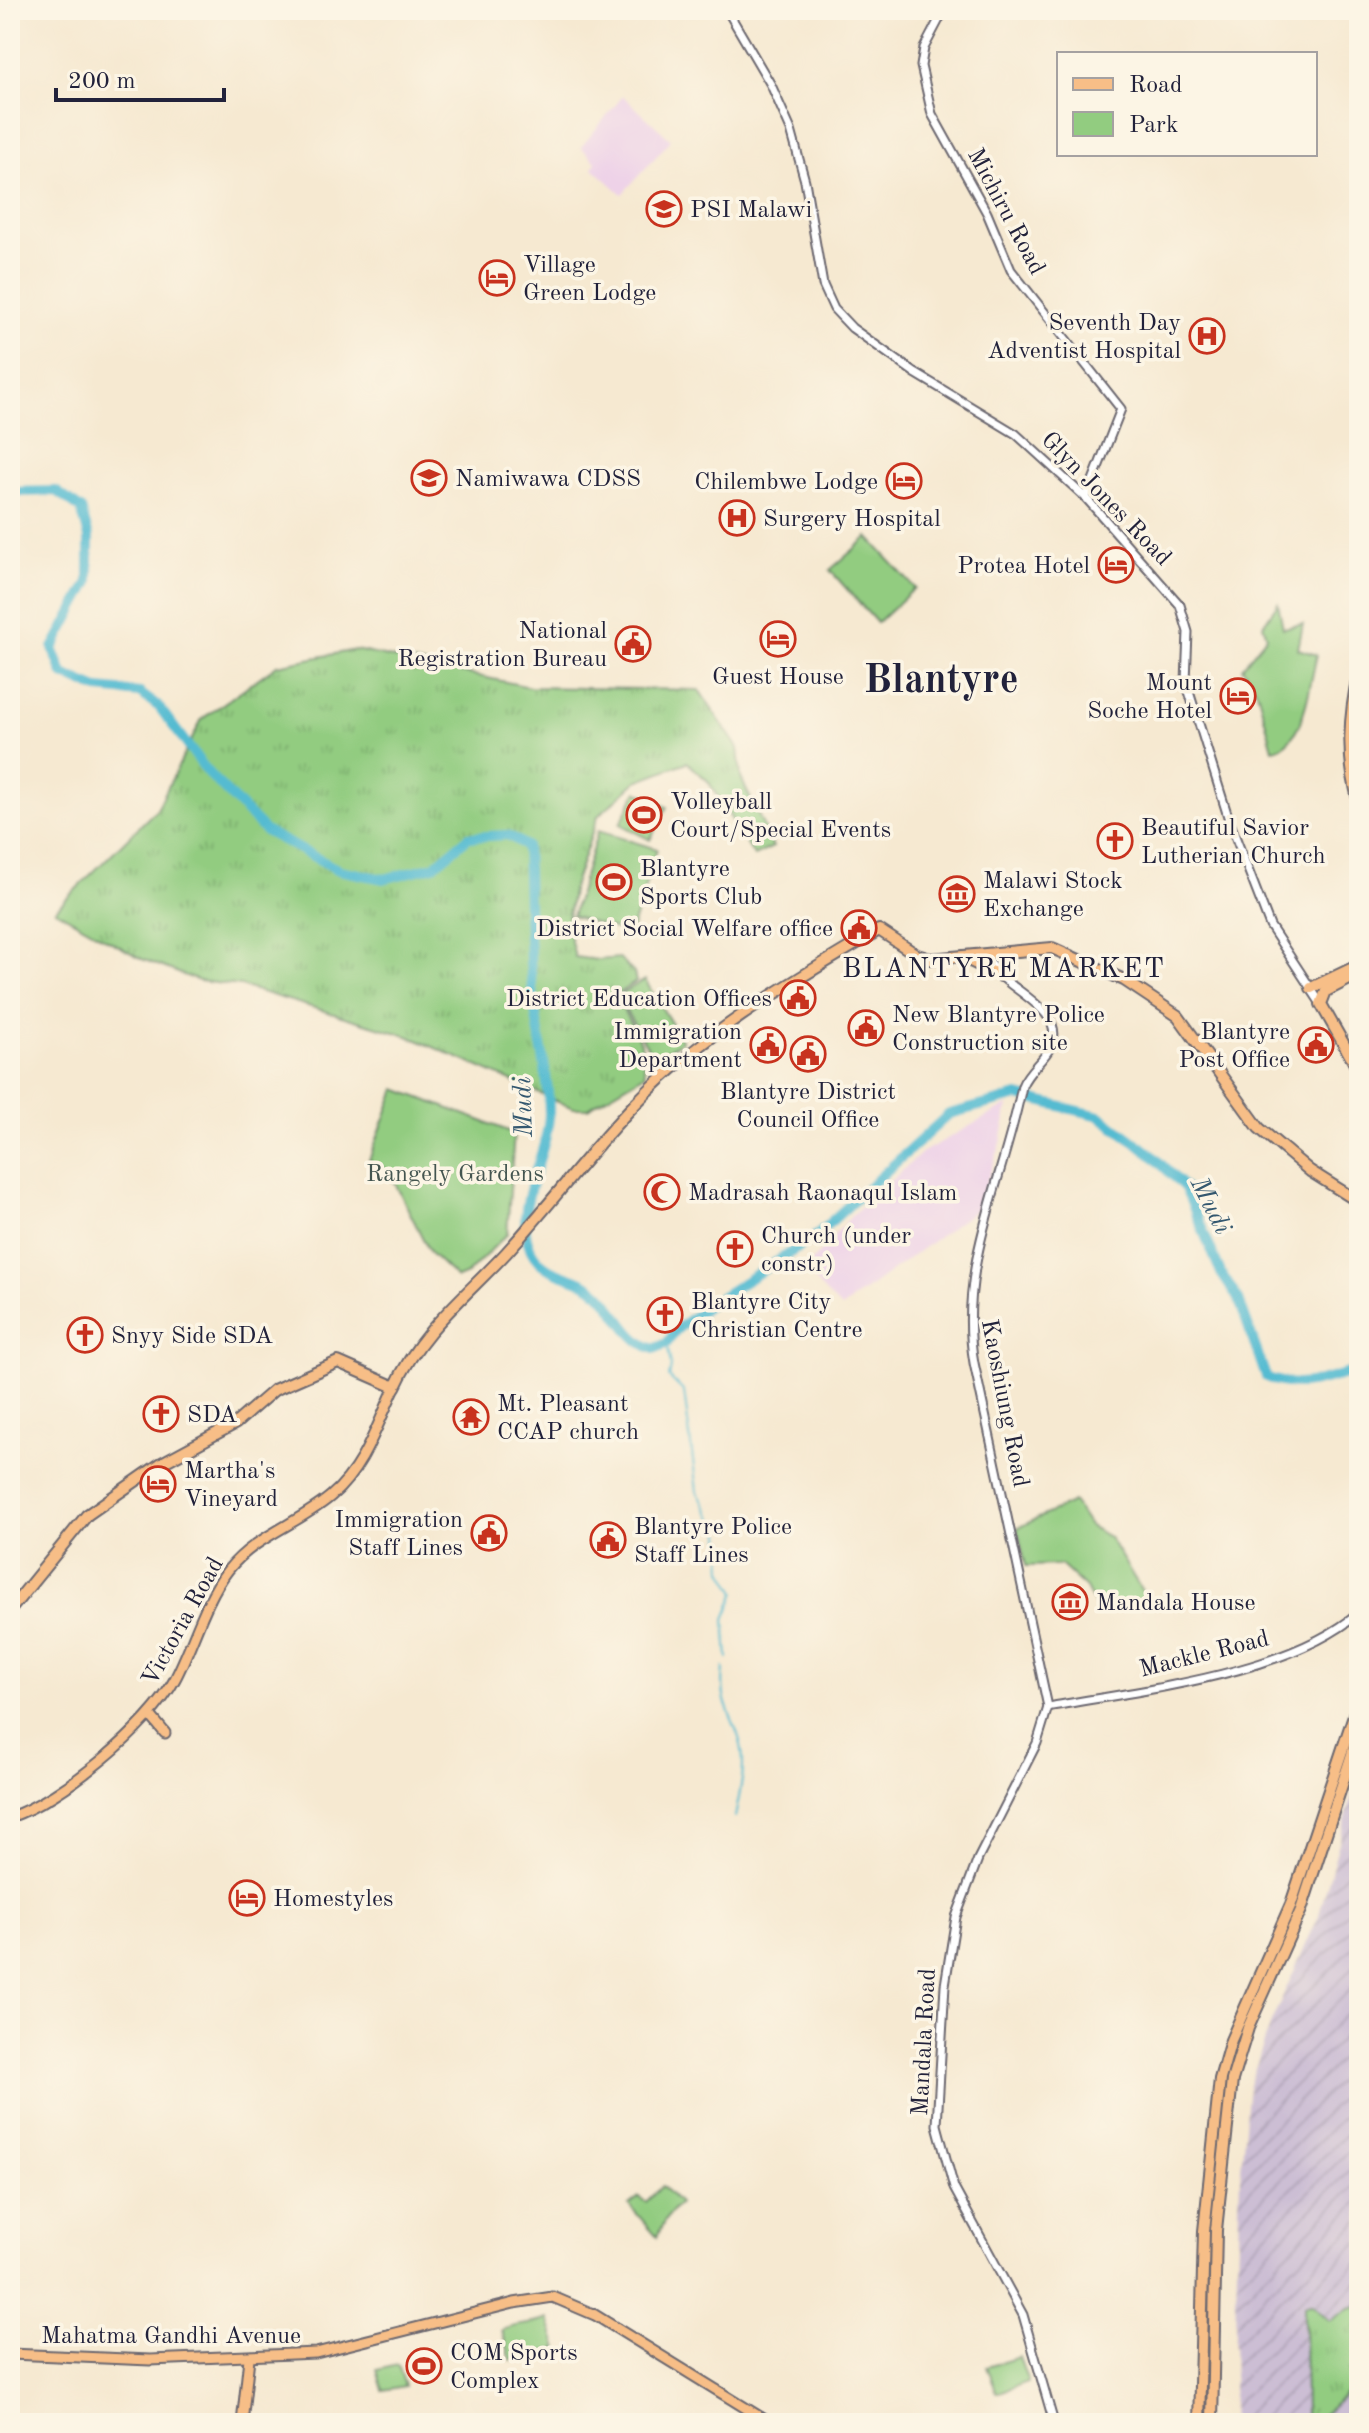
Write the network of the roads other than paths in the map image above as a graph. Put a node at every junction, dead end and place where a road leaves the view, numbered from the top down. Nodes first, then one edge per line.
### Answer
1 (727, 10) edge
2 (944, 10) edge
3 (1086, 498) junction
4 (1359, 671) edge
5 (1359, 802) edge
6 (1008, 953) junction
7 (985, 955) junction
8 (964, 958) junction
9 (1359, 965) edge
10 (1359, 974) edge
11 (1001, 976) junction
12 (1311, 988) junction
13 (1321, 1004) junction
14 (1359, 1071) edge
15 (1359, 1202) edge
16 (395, 1387) junction
17 (10, 1610) edge
18 (1359, 1613) edge
19 (1359, 1700) edge
20 (1048, 1707) junction
21 (150, 1715) junction
22 (165, 1733) dead end
23 (1359, 1733) edge
24 (10, 1817) edge
25 (10, 2354) edge
26 (249, 2358) junction
27 (242, 2423) edge
28 (770, 2423) edge
29 (1054, 2423) edge
30 (1199, 2423) edge
31 (1212, 2423) edge

1 - 3 street, Glyn Jones Road
2 - 3 street, Michiru Road
3 - 12 street, Glyn Jones Road
4 - 5 highway
6 - 7 highway
6 - 11 highway
6 - 15 highway
7 - 8 highway
7 - 11 street, Kaoshiung Road
8 - 11 highway
8 - 16 highway
9 - 12 highway
10 - 13 highway
11 - 20 street, Kaoshiung Road
12 - 13 street, Glyn Jones Road
13 - 14 highway
16 - 17 highway
16 - 21 main road, Victoria Road
18 - 20 street, Mackle Road
19 - 30 highway
20 - 29 street, Mandala Road
21 - 22 main road
21 - 24 main road, Victoria Road
23 - 31 highway
25 - 26 main road, Mahatma Gandhi Avenue
26 - 27 main road
26 - 28 main road, Mahatma Gandhi Avenue

